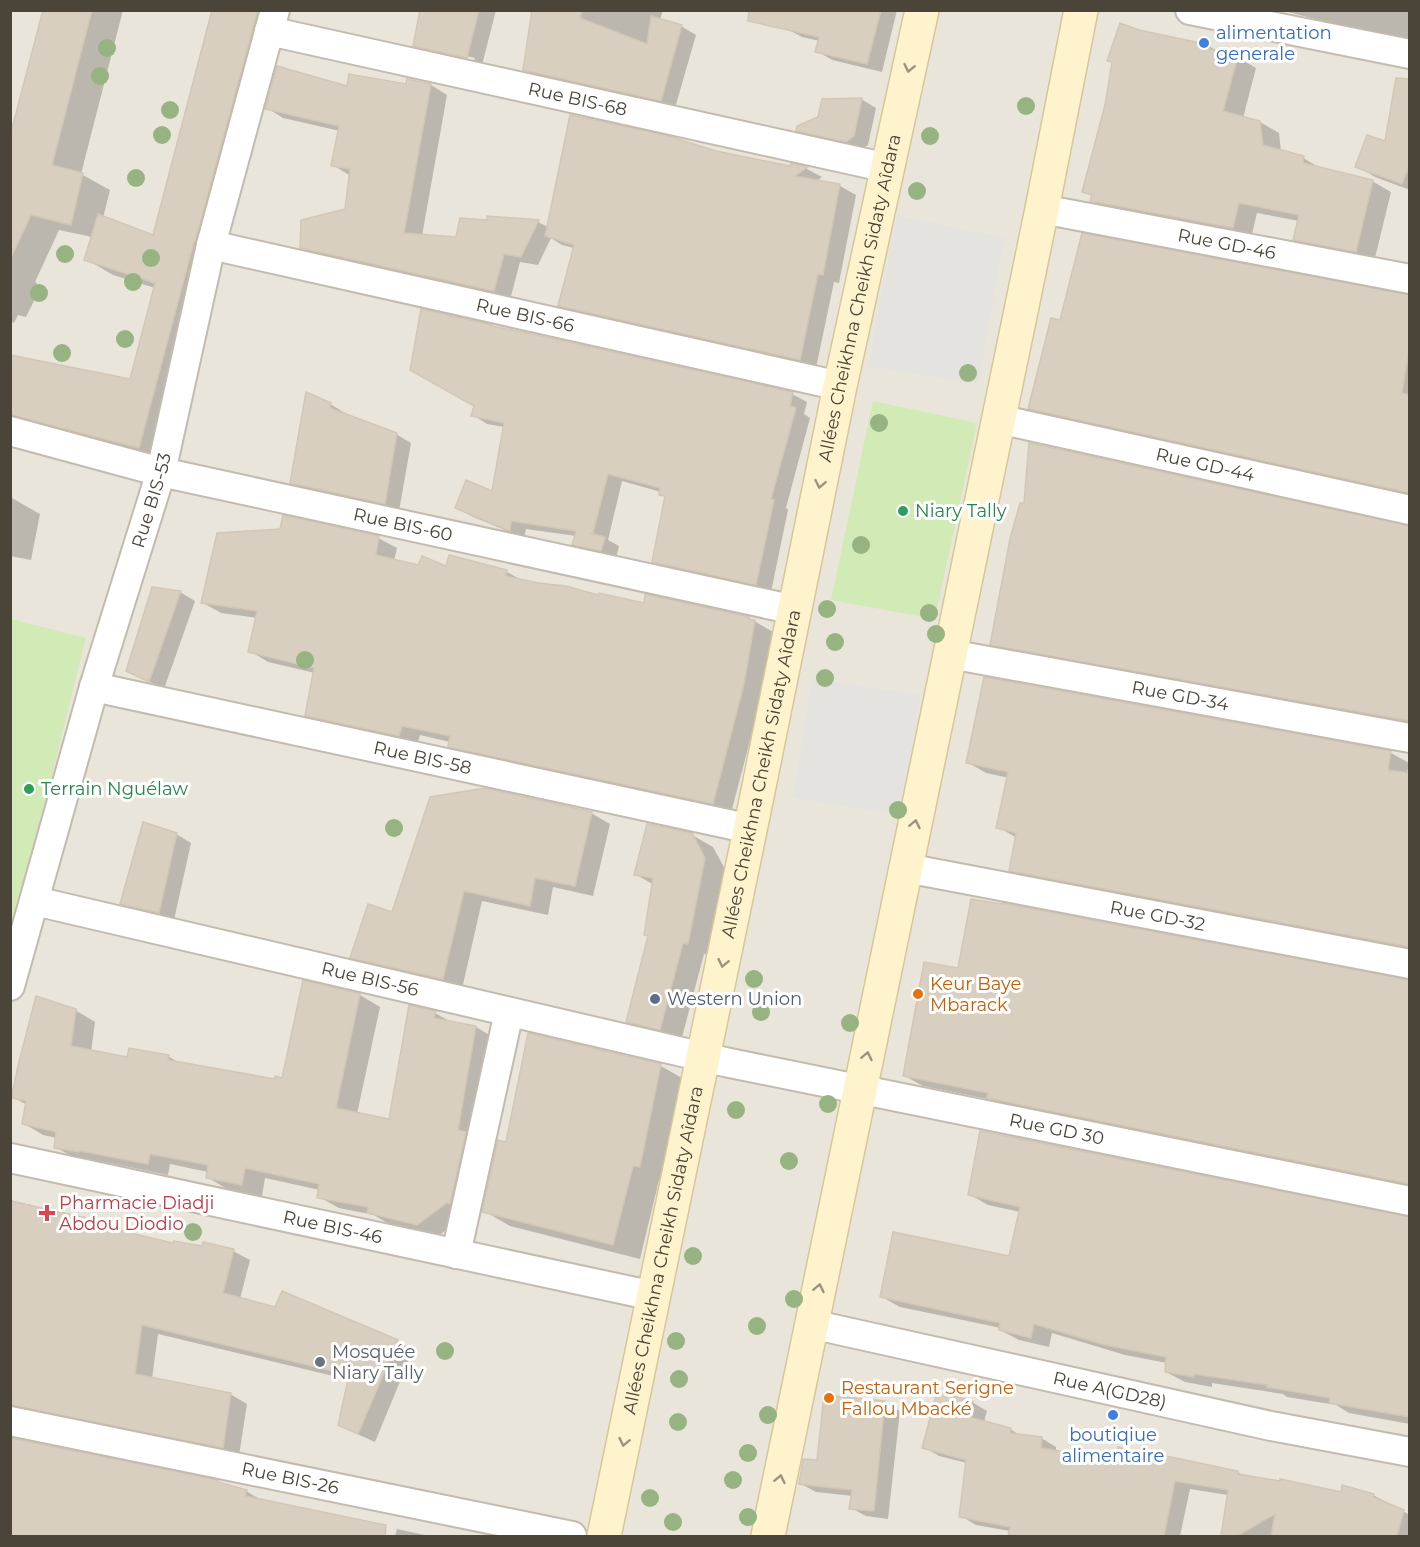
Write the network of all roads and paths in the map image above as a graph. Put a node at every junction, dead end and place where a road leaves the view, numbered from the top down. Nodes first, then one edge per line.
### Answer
1 (922, 10) edge
2 (1081, 10) edge
3 (1190, 10) edge
4 (272, 21) edge
5 (1410, 54) edge
6 (888, 168) junction
7 (1042, 209) junction
8 (212, 245) junction
9 (1410, 279) edge
10 (840, 386) junction
11 (999, 419) junction
12 (10, 431) edge
13 (161, 472) junction
14 (1410, 510) edge
15 (795, 610) junction
16 (950, 654) junction
17 (93, 687) junction
18 (1410, 738) edge
19 (751, 829) junction
20 (906, 868) junction
21 (35, 901) junction
22 (1410, 964) edge
23 (10, 986) edge
24 (509, 1012) junction
25 (714, 1059) junction
26 (851, 1087) junction
27 (10, 1158) edge
28 (1410, 1201) edge
29 (456, 1254) junction
30 (654, 1296) junction
31 (811, 1324) junction
32 (10, 1421) edge
33 (1410, 1452) edge
34 (572, 1536) edge
35 (604, 1536) edge
36 (768, 1536) edge

1 -> 6 main road, Allées Cheikhna Cheikh Sidaty Aîdara
2 - 7 main road
3 - 5 street
4 - 6 street, Rue BIS-68
4 - 8 street, Rue BIS-53
6 - 10 main road, Allées Cheikhna Cheikh Sidaty Aîdara
7 - 9 street, Rue GD-46
7 - 11 main road
8 - 10 street, Rue BIS-66
8 - 13 street, Rue BIS-53
10 -> 15 main road, Allées Cheikhna Cheikh Sidaty Aîdara
11 - 14 street, Rue GD-44
11 - 16 main road
12 - 13 street, Rue BIS-60
13 - 15 street, Rue BIS-60
13 - 17 street, Rue BIS-53
15 - 19 main road, Allées Cheikhna Cheikh Sidaty Aîdara
16 - 18 street, Rue GD-34
20 -> 16 main road
17 - 19 street, Rue BIS-58
17 - 21 street, Rue BIS-53
19 -> 25 main road, Allées Cheikhna Cheikh Sidaty Aîdara
20 - 22 street, Rue GD-32
26 -> 20 main road
21 - 23 street, Rue BIS-53
21 - 24 street, Rue BIS-56
24 - 25 street, Rue BIS-56
24 - 29 street
25 - 26 street, Rue GD 30
25 - 30 main road, Allées Cheikhna Cheikh Sidaty Aîdara
26 - 28 street, Rue GD 30
31 -> 26 main road
27 - 29 street, Rue BIS-46
29 - 30 street, Rue BIS-46
30 -> 35 main road, Allées Cheikhna Cheikh Sidaty Aîdara
31 - 33 street, Rue A(GD28)
36 -> 31 main road
32 - 34 street, Rue BIS-26

